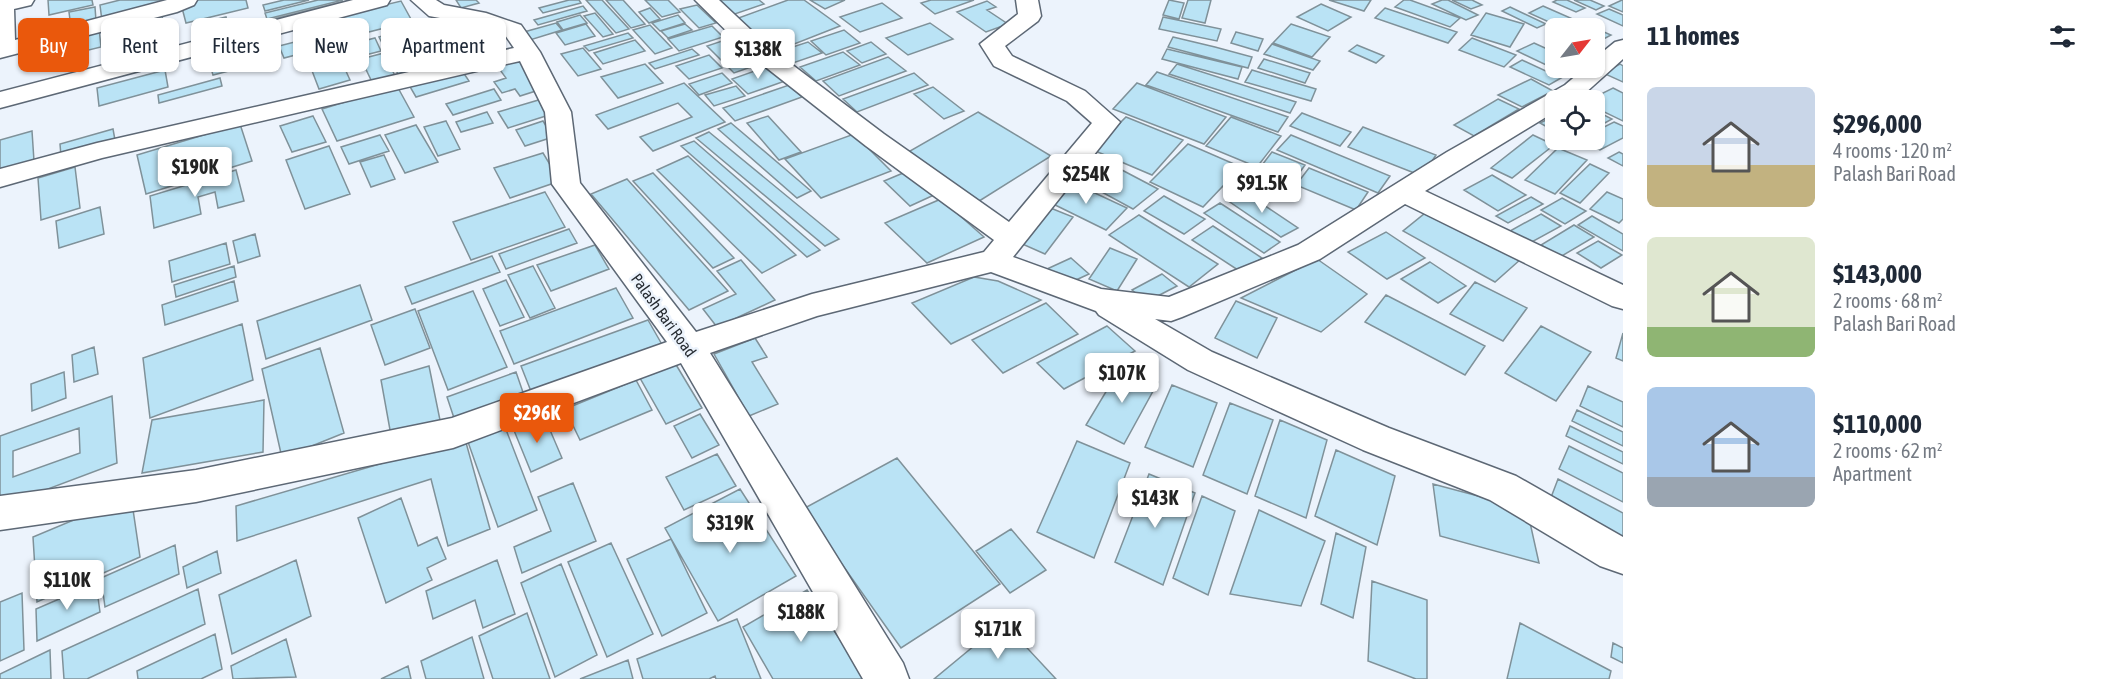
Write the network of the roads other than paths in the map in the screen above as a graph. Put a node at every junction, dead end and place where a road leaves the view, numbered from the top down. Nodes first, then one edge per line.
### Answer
1 (379, 0) edge
2 (422, 0) edge
3 (706, 0) edge
4 (1027, 0) edge
5 (9, 3) edge
6 (179, 19) edge
7 (101, 33) edge
8 (1623, 47) edge
9 (2, 51) edge
10 (528, 52) junction
11 (101, 54) edge
12 (0, 100) edge
13 (0, 178) edge
14 (1404, 192) junction
15 (1002, 250) junction
16 (1623, 298) edge
17 (1098, 300) junction
18 (689, 347) junction
19 (0, 513) edge
20 (1623, 556) edge
21 (887, 679) edge

1 - 6 street
2 - 10 street, Palash Bari Road
3 - 15 street
4 - 15 street
5 - 9 street
7 - 9 street
8 - 14 street
10 - 13 street
10 - 18 street, Palash Bari Road
11 - 12 street
14 - 16 street
14 - 17 street
15 - 17 street
15 - 18 street
17 - 20 street
18 - 19 street
18 - 21 street, Palash Bari Road

